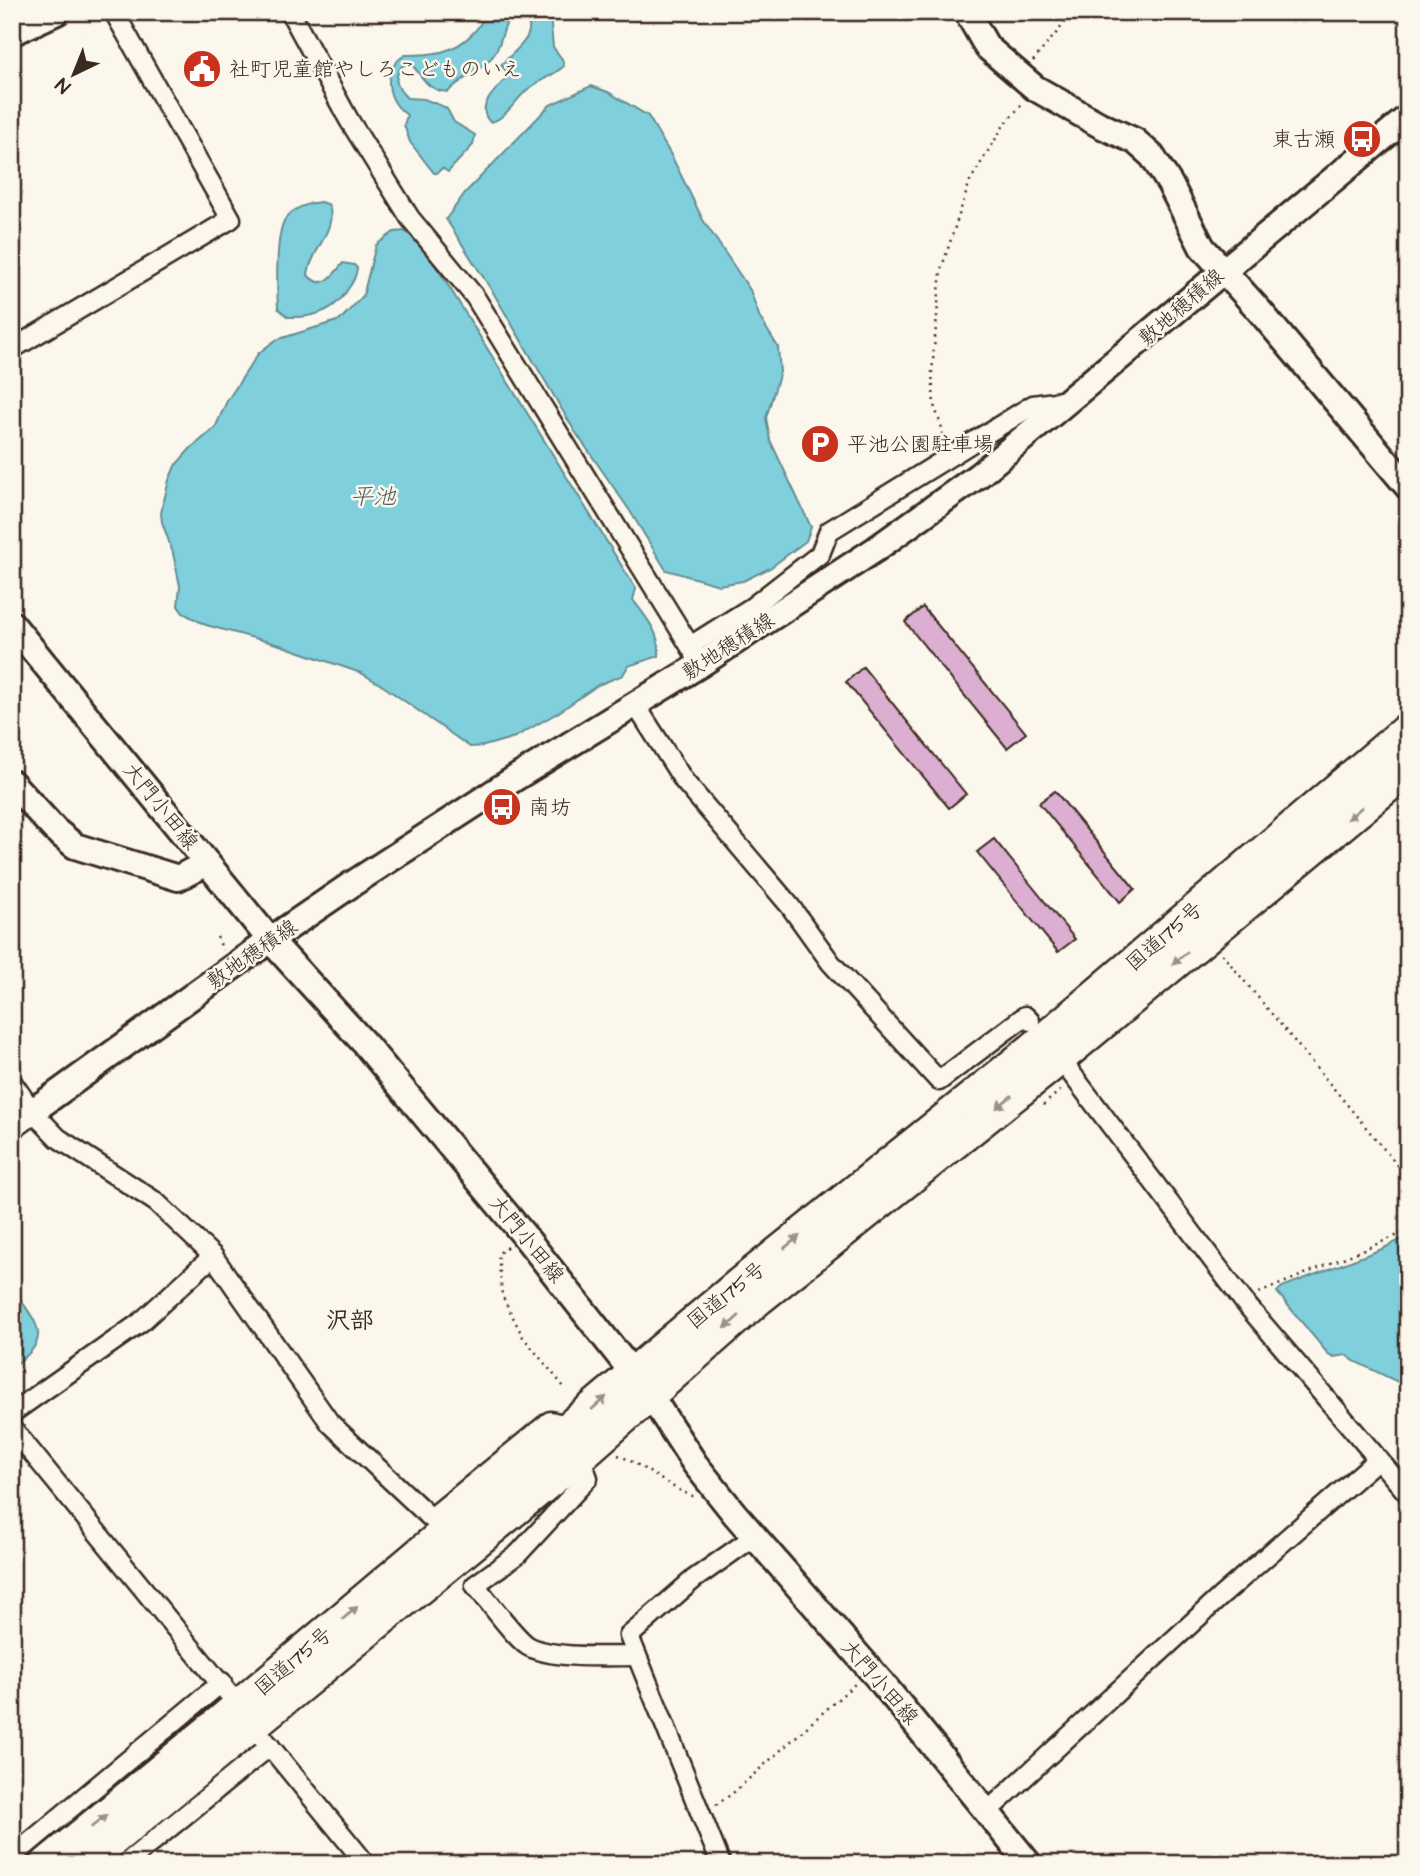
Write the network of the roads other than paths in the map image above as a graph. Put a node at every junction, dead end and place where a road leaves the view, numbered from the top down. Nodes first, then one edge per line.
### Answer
1 (57, 12) edge
2 (114, 12) edge
3 (290, 12) edge
4 (967, 12) edge
5 (12, 33) edge
6 (1408, 117) edge
7 (1223, 271) junction
8 (12, 349) edge
9 (1069, 400) junction
10 (1408, 487) edge
11 (12, 624) edge
12 (695, 655) junction
13 (635, 704) junction
14 (1408, 729) edge
15 (1408, 769) edge
16 (12, 783) edge
17 (207, 863) junction
18 (270, 940) junction
19 (1030, 1021) dead end
20 (1068, 1069) dead end
21 (12, 1083) edge
22 (33, 1112) junction
23 (12, 1126) edge
24 (213, 1256) junction
25 (642, 1383) junction
26 (12, 1413) edge
27 (572, 1426) junction
28 (12, 1428) edge
29 (580, 1456) junction
30 (1378, 1459) junction
31 (1408, 1494) edge
32 (755, 1536) junction
33 (635, 1656) junction
34 (988, 1811) junction
35 (12, 1857) edge
36 (47, 1864) edge
37 (83, 1864) edge
38 (125, 1864) edge
39 (366, 1864) edge
40 (721, 1864) edge
41 (1029, 1864) edge

1 - 5 main road
2 - 8 street
3 - 12 street
4 - 7 main road
6 - 7 main road, 敷地穂積線
7 - 9 main road, 敷地穂積線
7 - 10 main road
9 - 12 main road, 敷地穂積線
9 - 12 street
11 - 17 main road, 大門小田線
12 - 13 main road, 敷地穂積線
13 - 18 main road, 敷地穂積線
13 - 19 street
25 -> 14 highway, 国道175号
15 -> 25 highway, 国道175号
16 - 17 main road
17 - 18 main road, 大門小田線
18 - 22 main road, 敷地穂積線
18 - 25 main road, 大門小田線
20 - 30 street
21 - 22 street
22 - 23 main road, 敷地穂積線
22 - 24 street
24 - 26 street
24 - 27 street
27 -> 25 highway, 国道175号
25 - 29 highway, 国道175号
25 - 32 main road, 大門小田線
36 -> 27 highway, 国道175号
28 - 35 street
29 - 33 street
29 - 37 highway, 国道175号
30 - 31 street
30 - 34 street
32 - 33 street
32 - 34 main road, 大門小田線
33 - 40 street
34 - 41 main road, 大門小田線
38 - 39 street

